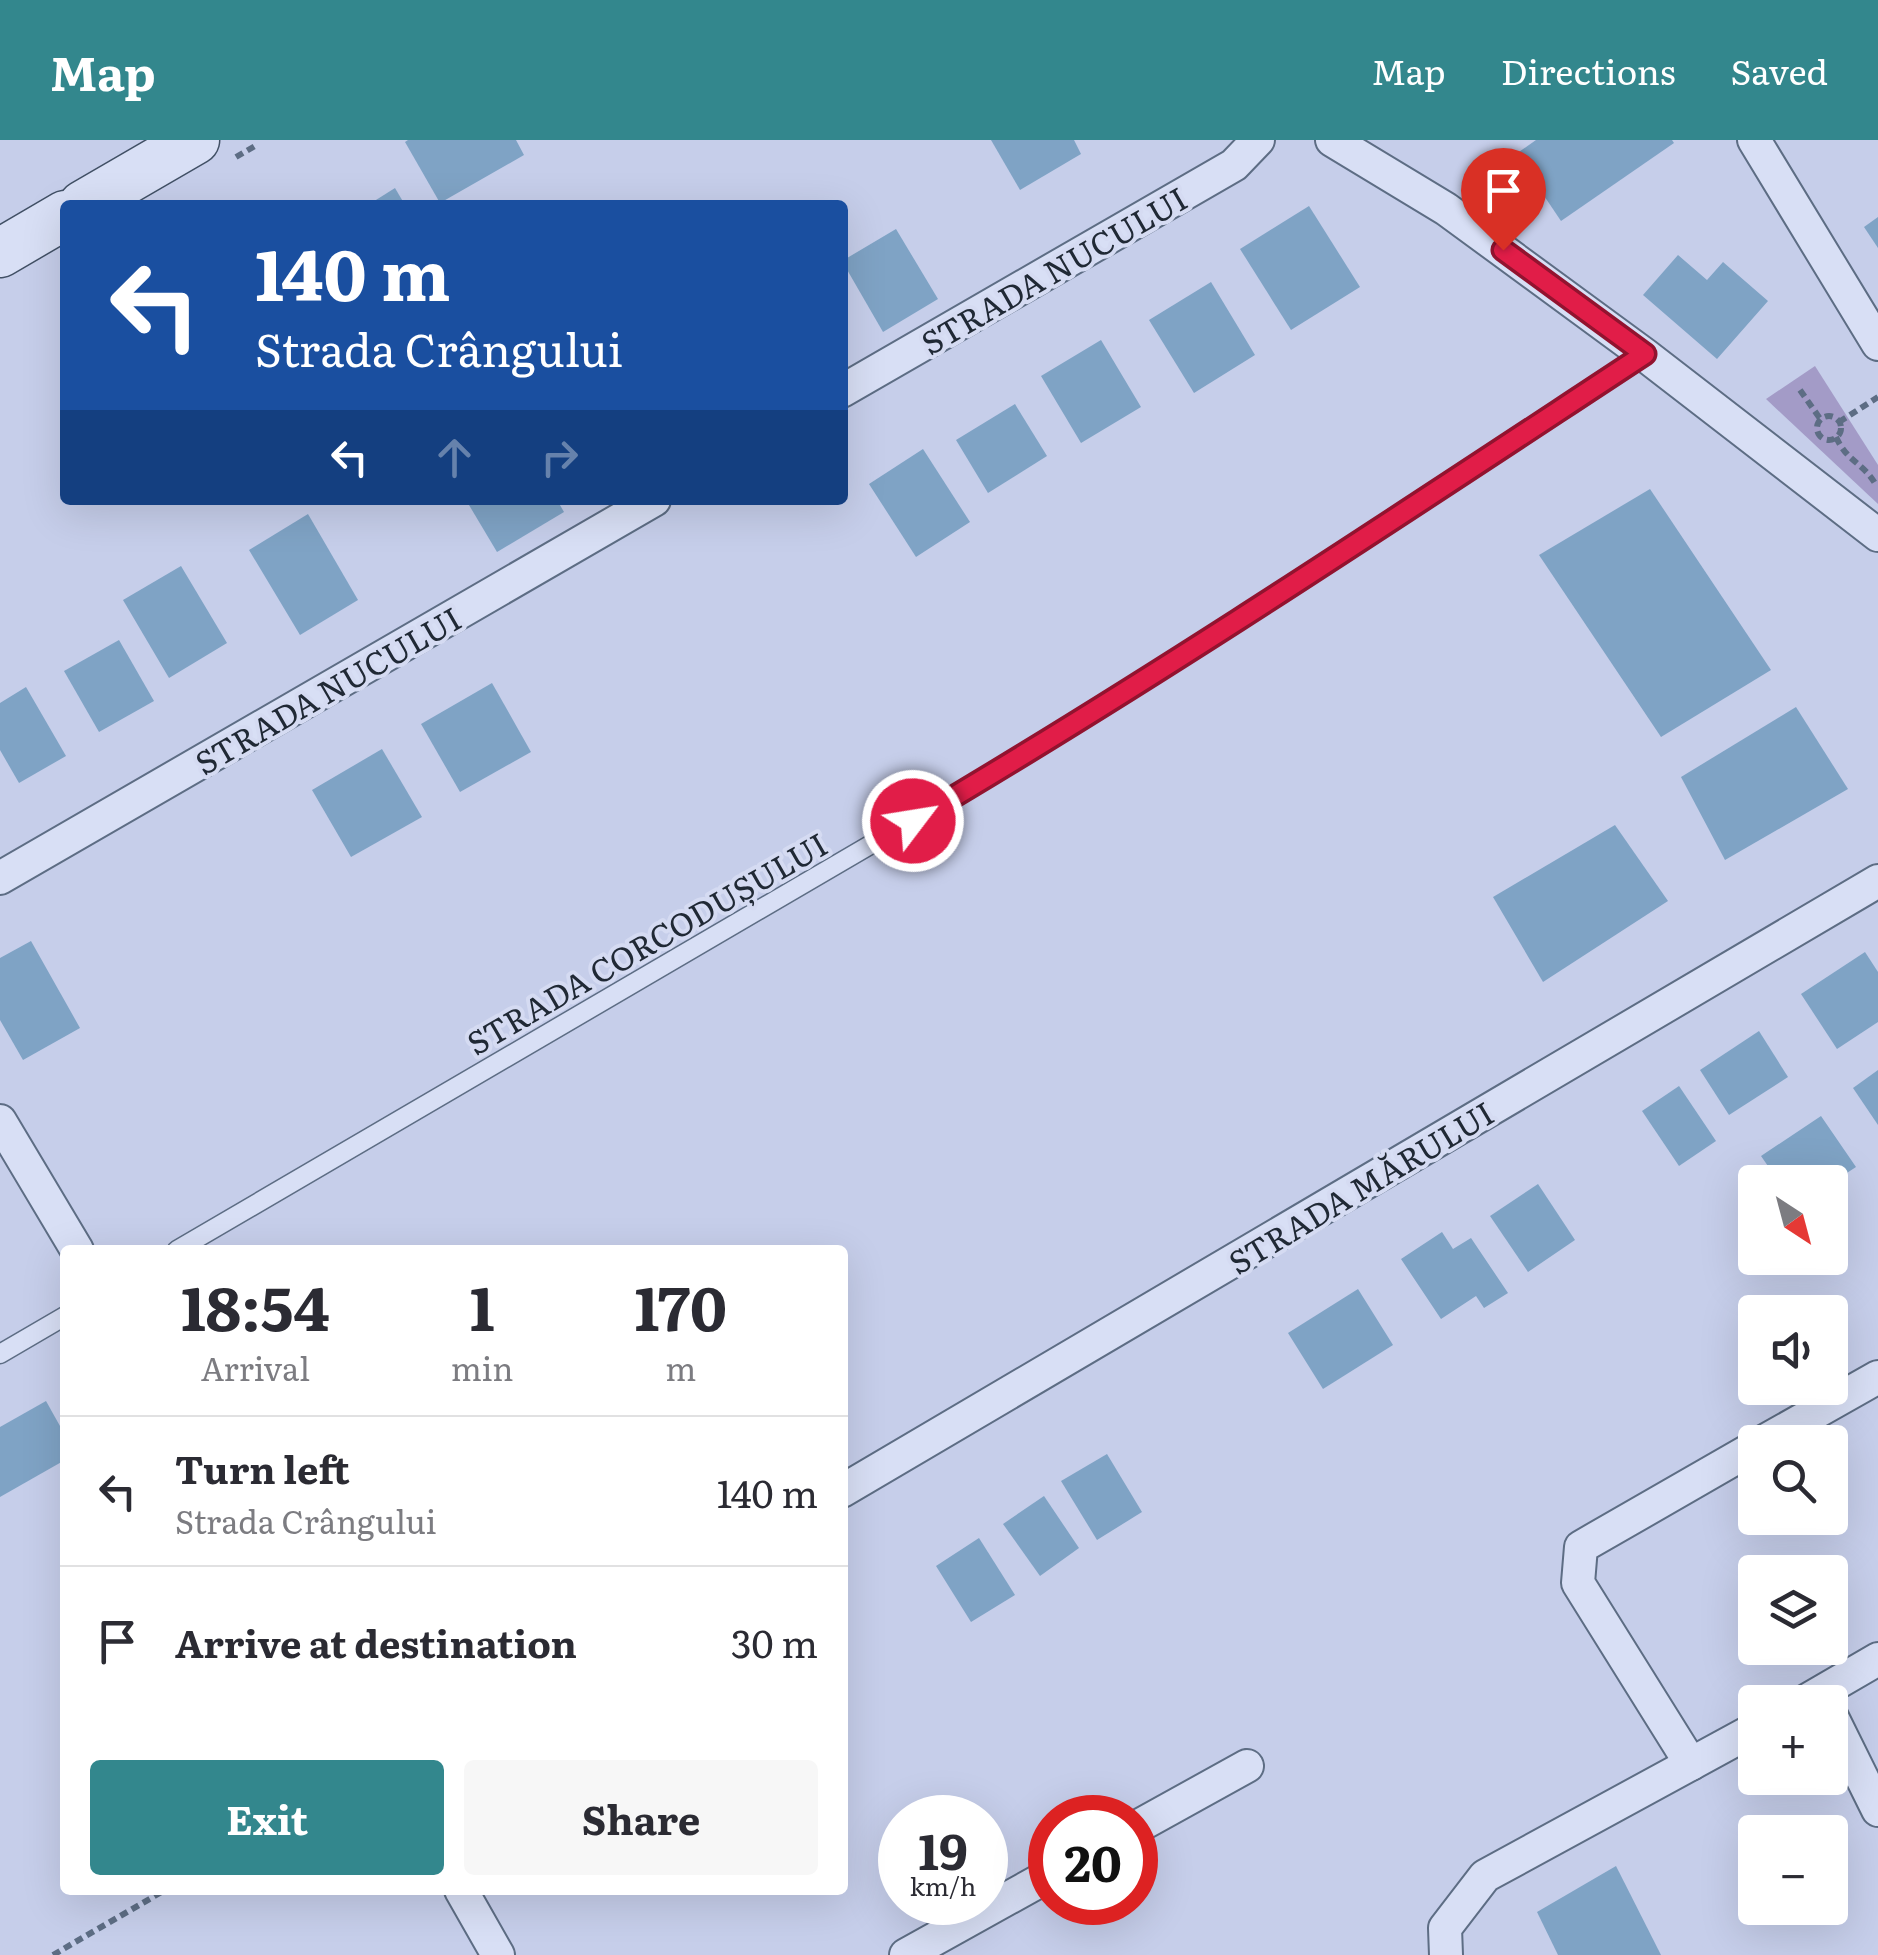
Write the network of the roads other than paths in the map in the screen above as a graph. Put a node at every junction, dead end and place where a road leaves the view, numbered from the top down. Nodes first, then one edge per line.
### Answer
1 (196, 140) edge
2 (1258, 140) edge
3 (1332, 140) edge
4 (1754, 140) edge
5 (92, 200) edge
6 (60, 219) edge
7 (0, 253) edge
8 (1878, 344) edge
9 (1645, 354) junction
10 (848, 388) edge
11 (645, 505) edge
12 (1878, 535) edge
13 (0, 878) edge
14 (1878, 881) edge
15 (0, 1121) edge
16 (74, 1245) edge
17 (187, 1245) edge
18 (60, 1319) edge
19 (0, 1354) edge
20 (1878, 1377) edge
21 (1793, 1425) edge
22 (1738, 1457) edge
23 (848, 1488) edge
24 (1878, 1659) edge
25 (1844, 1685) edge
26 (1738, 1738) edge
27 (1848, 1755) edge
28 (1691, 1764) junction
29 (1247, 1766) dead end
30 (1878, 1810) edge
31 (1158, 1815) edge
32 (1028, 1887) edge
33 (464, 1895) edge
34 (498, 1955) edge
35 (906, 1955) edge
36 (1446, 1955) edge

1 - 5 street
2 - 10 street, STRADA NUCULUI
3 - 9 street
4 - 8 street
6 - 7 street
9 - 12 street
9 - 17 lane, STRADA CORCODUȘULUI
11 - 13 street, STRADA NUCULUI
14 - 23 street, STRADA MĂRULUI
15 - 16 street
18 - 19 lane
20 - 21 street
22 - 28 street
24 - 25 street
26 - 28 street
27 - 30 street
28 - 36 street
29 - 31 street
32 - 35 street
33 - 34 street

